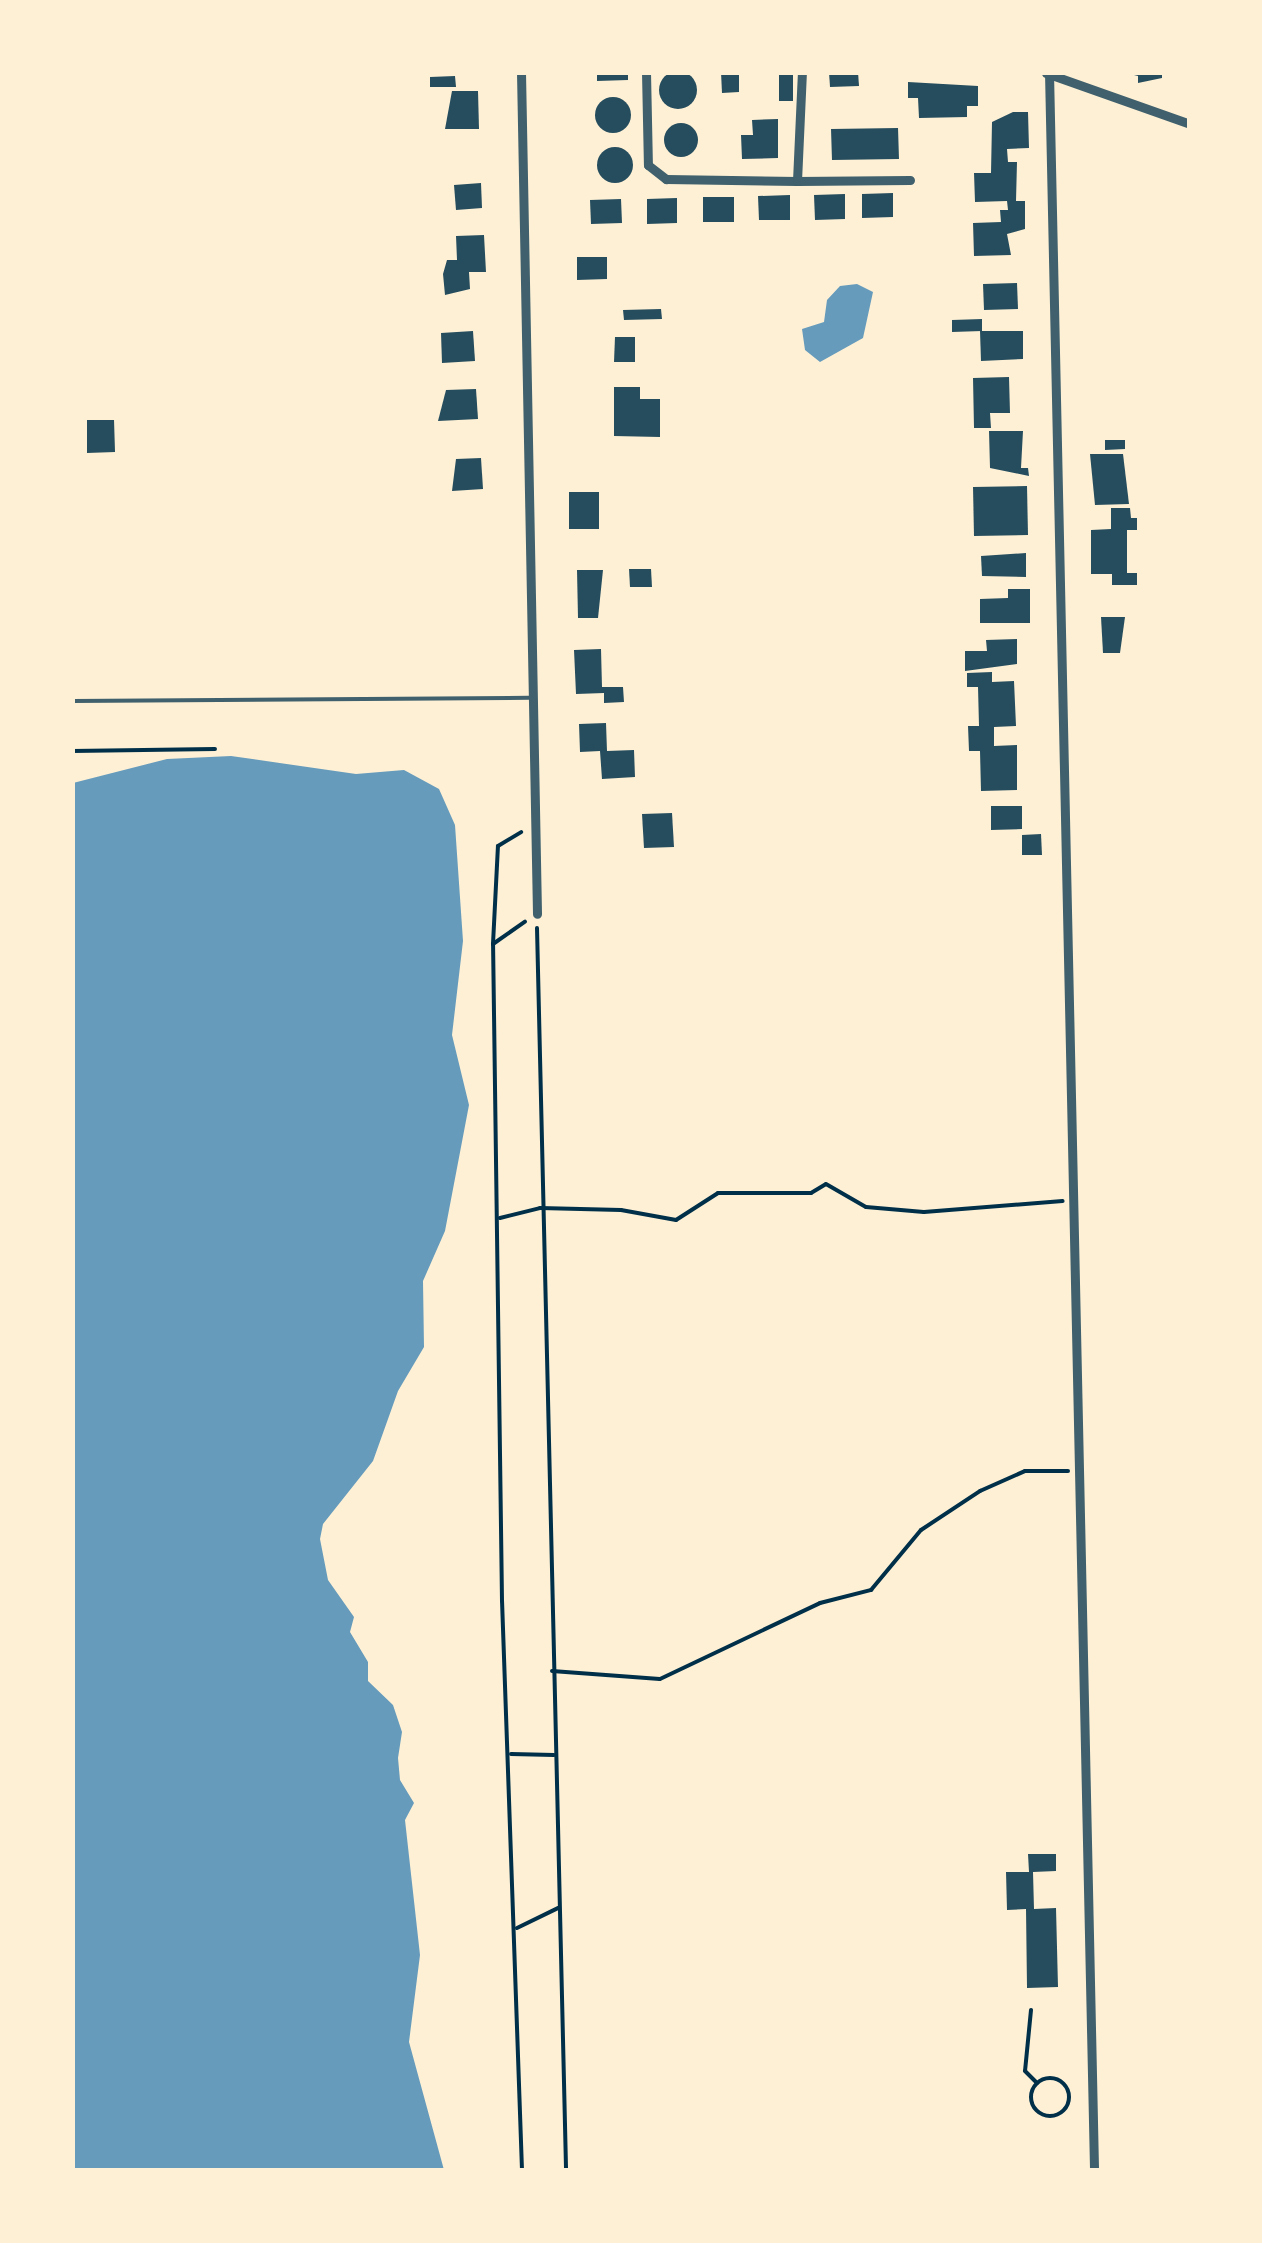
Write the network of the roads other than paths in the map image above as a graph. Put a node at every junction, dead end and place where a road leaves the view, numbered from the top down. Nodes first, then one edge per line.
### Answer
1 (520, 72) edge
2 (646, 72) edge
3 (802, 72) edge
4 (1048, 73) edge
5 (1190, 124) edge
6 (910, 180) dead end
7 (797, 181) junction
8 (528, 698) junction
9 (72, 702) edge
10 (537, 914) road end
11 (1094, 2170) edge

1 - 8 street
2 - 7 street
3 - 7 street
4 - 5 street
4 - 11 street
6 - 7 street
8 - 9 lane
8 - 10 street

